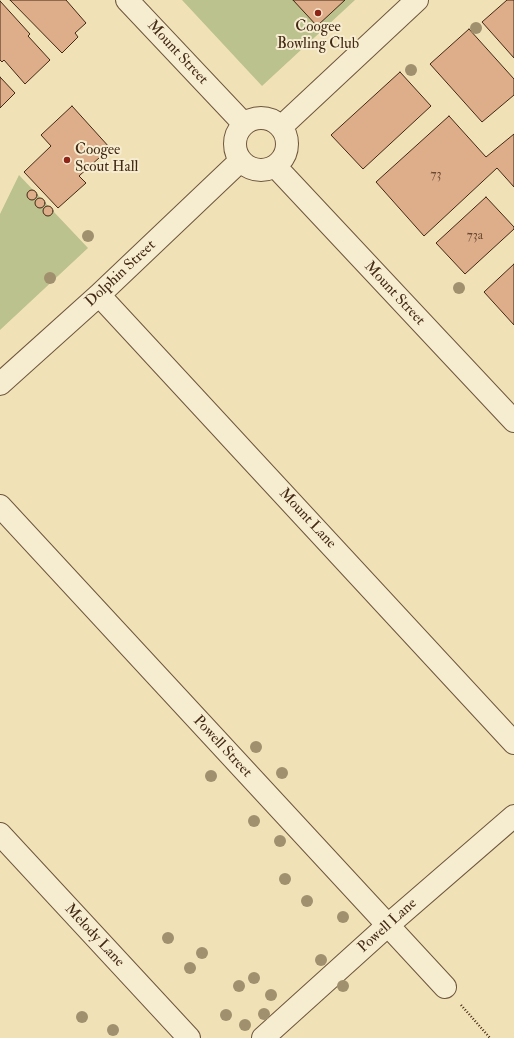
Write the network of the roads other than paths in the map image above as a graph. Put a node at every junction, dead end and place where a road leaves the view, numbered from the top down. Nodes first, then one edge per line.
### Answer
1 (127, 0) edge
2 (417, 0) edge
3 (244, 124) junction
4 (281, 127) junction
5 (240, 161) junction
6 (275, 166) junction
7 (99, 295) junction
8 (0, 384) edge
9 (514, 421) edge
10 (0, 506) edge
11 (514, 743) edge
12 (514, 816) edge
13 (0, 834) edge
14 (387, 926) junction
15 (445, 987) road end
16 (189, 1038) edge
17 (263, 1038) edge

1 - 3 street, Mount Street
2 - 4 street
3 - 4 street
3 - 5 street
4 - 6 street
5 - 6 street
5 - 7 street, Dolphin Street
6 - 9 street, Mount Street
7 - 8 street, Dolphin Street
7 - 11 street, Mount Lane
10 - 14 street, Powell Street
12 - 14 street, Powell Lane
13 - 16 street, Melody Lane
14 - 15 street, Powell Street
14 - 17 street, Powell Lane

